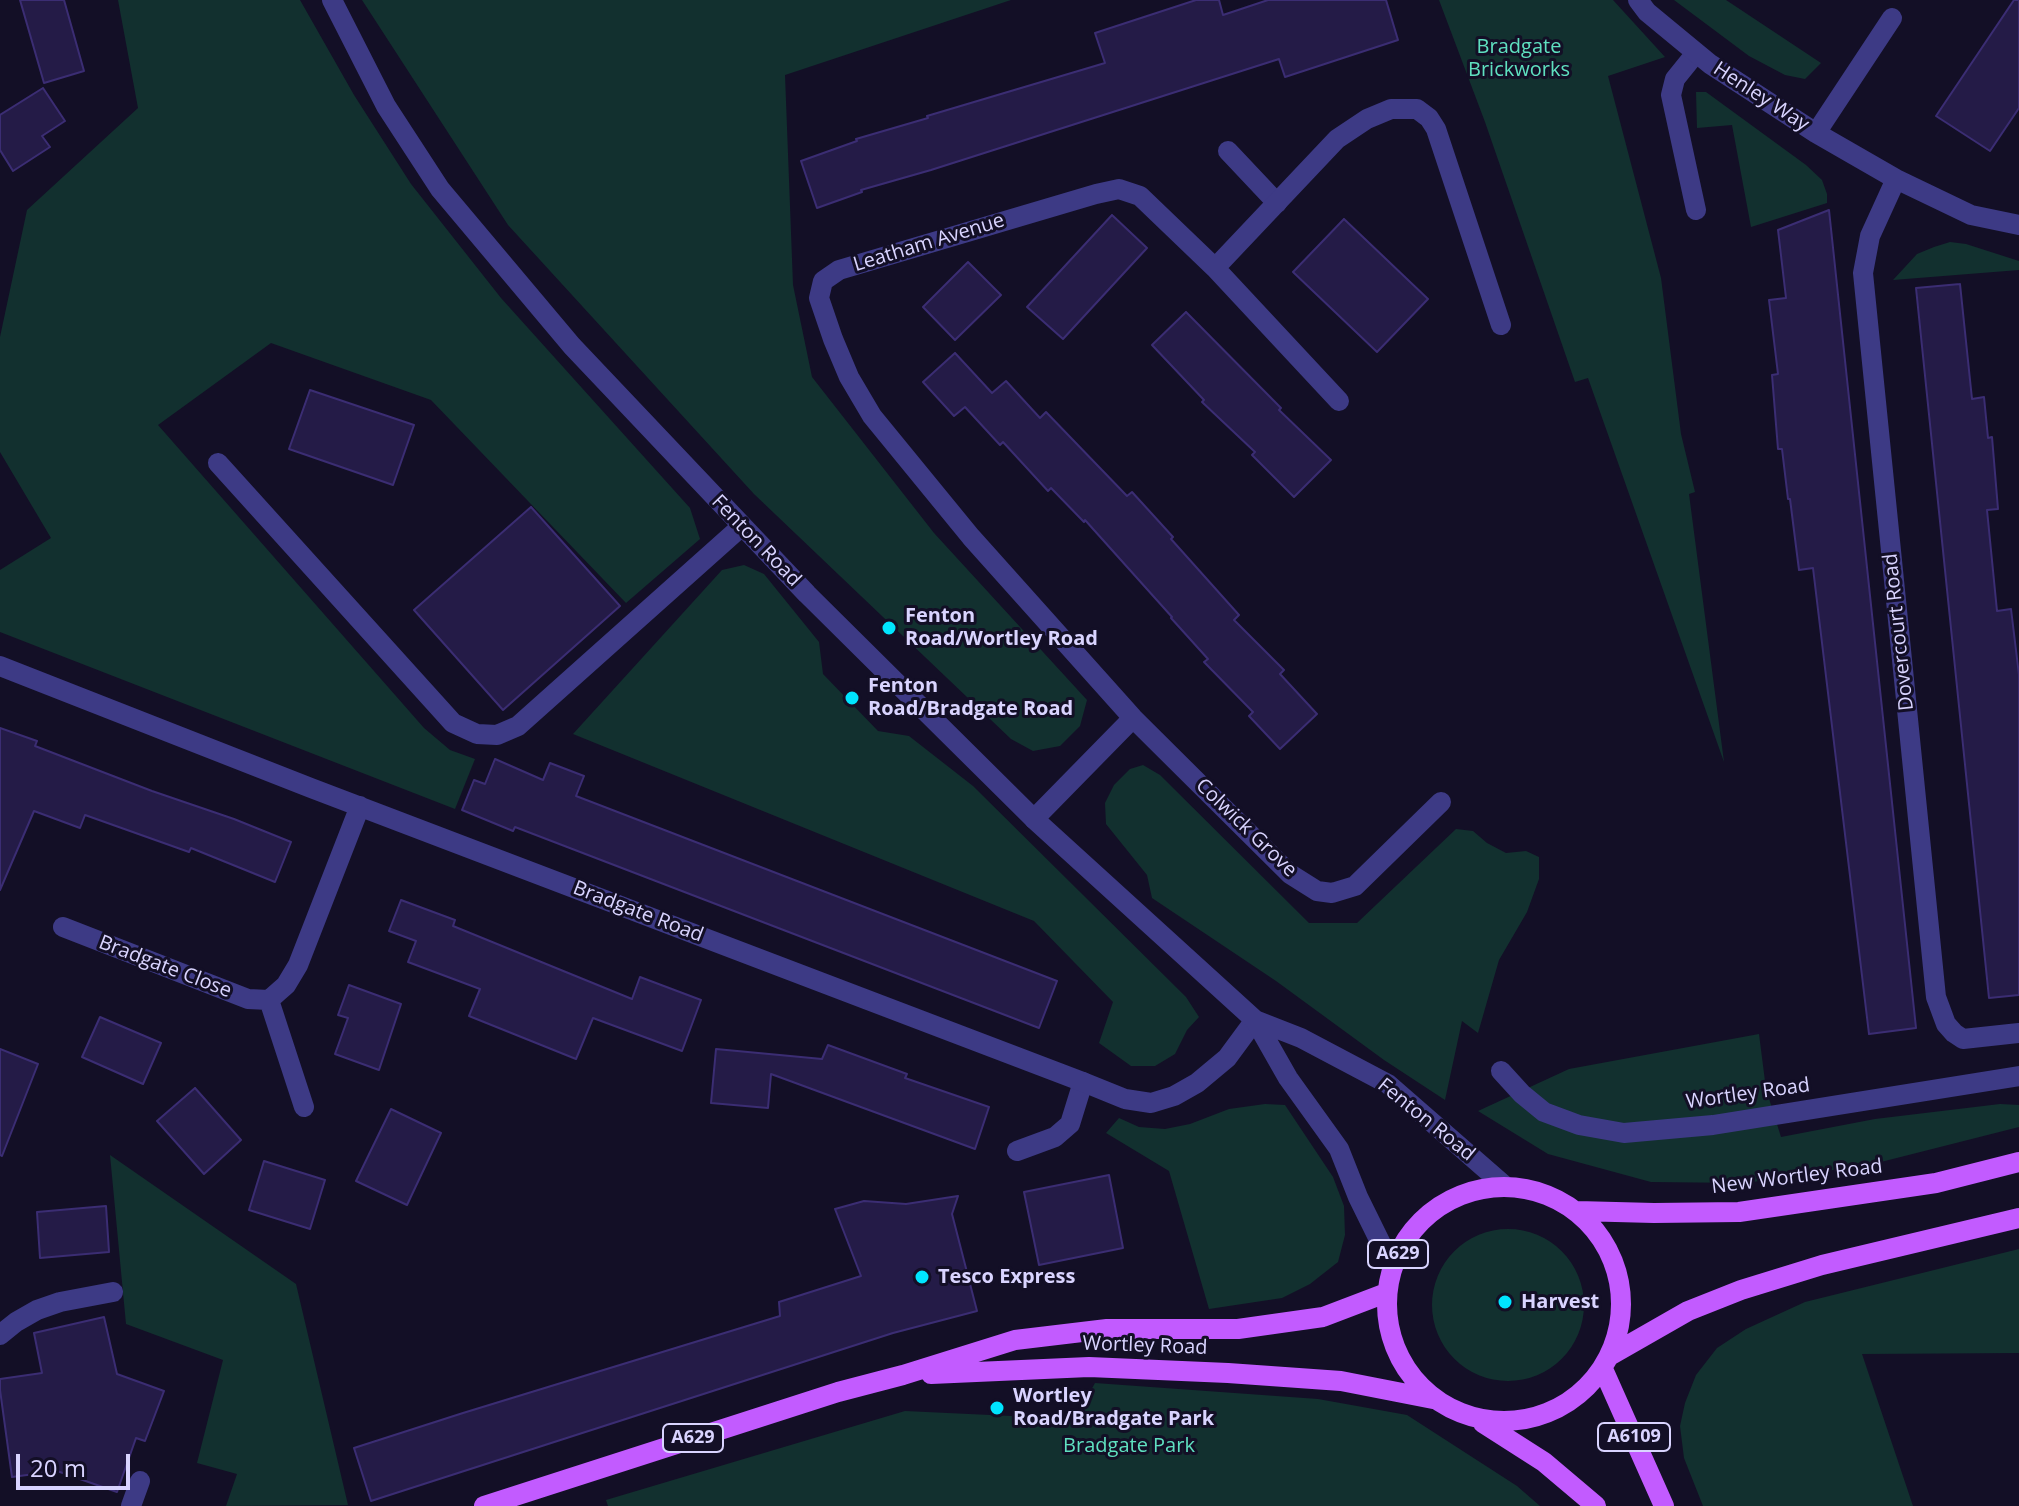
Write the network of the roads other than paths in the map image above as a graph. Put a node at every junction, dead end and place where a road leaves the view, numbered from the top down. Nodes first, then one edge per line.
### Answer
1 (332, 0) edge
2 (1638, 0) edge
3 (1892, 18) dead end
4 (1696, 53) junction
5 (1816, 133) junction
6 (1228, 151) dead end
7 (1896, 179) junction
8 (1277, 203) junction
9 (1696, 210) dead end
10 (2019, 225) edge
11 (1215, 268) junction
12 (1501, 325) dead end
13 (1339, 401) dead end
14 (218, 463) dead end
15 (742, 526) junction
16 (0, 666) edge
17 (1133, 718) junction
18 (1441, 802) dead end
19 (360, 806) junction
20 (1034, 819) junction
21 (63, 927) dead end
22 (269, 1000) junction
23 (1255, 1020) junction
24 (2012, 1034) edge
25 (1501, 1071) dead end
26 (2019, 1076) edge
27 (1083, 1082) junction
28 (304, 1107) dead end
29 (1017, 1151) dead end
30 (2019, 1162) edge
31 (1505, 1186) junction
32 (1577, 1211) junction
33 (2019, 1218) edge
34 (1392, 1266) junction
35 (113, 1292) dead end
36 (1386, 1293) junction
37 (0, 1335) edge
38 (1607, 1362) junction
39 (903, 1375) junction
40 (1433, 1399) junction
41 (1478, 1419) junction
42 (140, 1481) dead end
43 (131, 1506) edge
44 (484, 1506) edge
45 (1596, 1506) edge
46 (1664, 1506) edge

1 - 15 street, Fenton Road
2 - 4 street, Henley Way
3 - 5 street
4 - 5 street, Henley Way
4 - 9 street
5 - 7 street, Henley Way
6 - 8 street
7 - 10 street, Henley Way
7 - 24 street, Dovercourt Road
8 - 11 street
8 - 12 street
11 - 13 street, Leatham Avenue
11 - 17 street, Leatham Avenue
14 - 15 street
15 - 20 street, Fenton Road
16 - 19 street, Bradgate Road
17 - 18 street, Colwick Grove
17 - 20 street
19 - 22 street
19 - 27 street, Bradgate Road
20 - 23 street, Fenton Road
21 - 22 street, Bradgate Close
22 - 28 street
23 - 27 street, Bradgate Road
23 - 31 street, Fenton Road
23 - 34 street, Fenton Road
25 - 26 street, Wortley Road
27 - 29 street
30 - 32 main road, New Wortley Road / A629
31 - 32 main road, A629
31 - 34 main road, A629
32 - 38 main road, A629
33 - 38 main road, A629
34 - 36 main road, A629
35 - 37 street
36 - 39 main road, Wortley Road / A629
36 - 40 main road, A629
38 - 41 main road, A629
38 - 46 main road, A6109
39 - 40 main road, Wortley Road / A629
39 - 44 main road, Wortley Road / A629
40 - 41 main road, A629
41 - 45 main road
42 - 43 street

